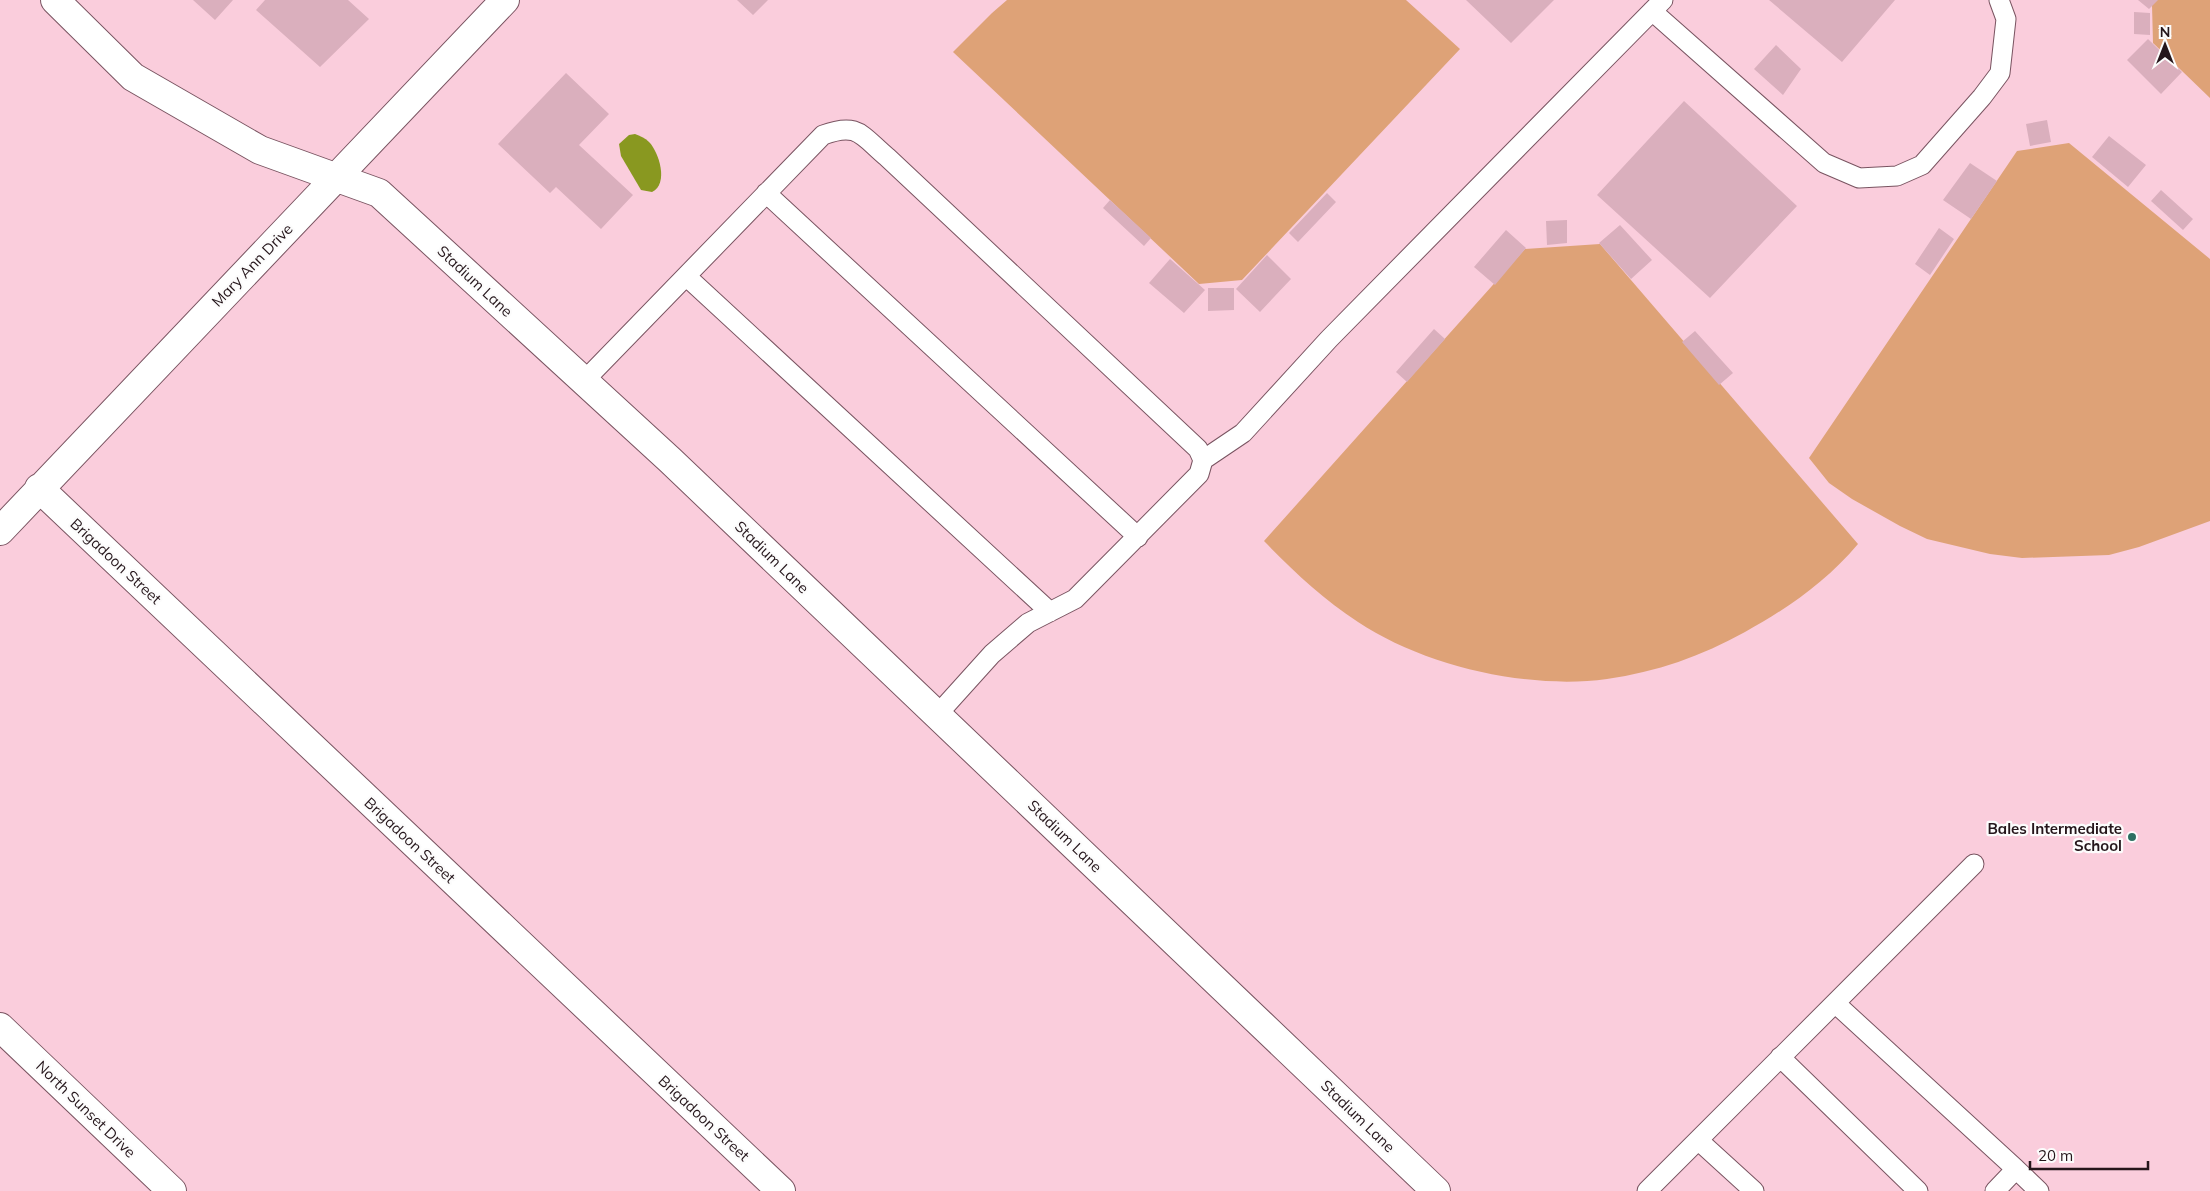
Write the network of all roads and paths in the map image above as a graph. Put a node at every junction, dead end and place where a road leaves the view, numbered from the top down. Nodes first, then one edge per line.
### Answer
1 (55, 0) edge
2 (505, 0) edge
3 (2000, 0) edge
4 (1657, 5) edge
5 (336, 177) junction
6 (766, 193) junction
7 (686, 276) junction
8 (584, 381) junction
9 (1203, 460) junction
10 (39, 488) junction
11 (0, 531) edge
12 (1138, 537) junction
13 (1050, 612) junction
14 (937, 715) junction
15 (1974, 864) dead end
16 (1835, 1003) junction
17 (0, 1026) edge
18 (1780, 1057) junction
19 (1698, 1140) junction
20 (2016, 1169) junction
21 (172, 1191) edge
22 (780, 1191) edge
23 (1436, 1191) edge
24 (1647, 1191) edge
25 (1754, 1191) edge
26 (1918, 1191) edge
27 (1995, 1191) edge
28 (2039, 1191) edge

1 - 5 street, Stadium Lane
2 - 5 street, Mary Ann Drive
3 - 4 lane
4 - 9 lane
5 - 8 street, Stadium Lane
5 - 10 street, Mary Ann Drive
6 - 7 lane
6 - 9 lane
6 - 12 lane
7 - 8 lane
7 - 13 lane
8 - 14 street, Stadium Lane
9 - 12 lane
10 - 11 street, Mary Ann Drive
10 - 22 street, Brigadoon Street
12 - 13 lane
13 - 14 lane
14 - 23 street, Stadium Lane
15 - 16 lane
16 - 18 lane
16 - 20 lane
17 - 21 street, North Sunset Drive
18 - 19 lane
18 - 26 lane
19 - 24 lane
19 - 25 lane
20 - 27 lane
20 - 28 lane

